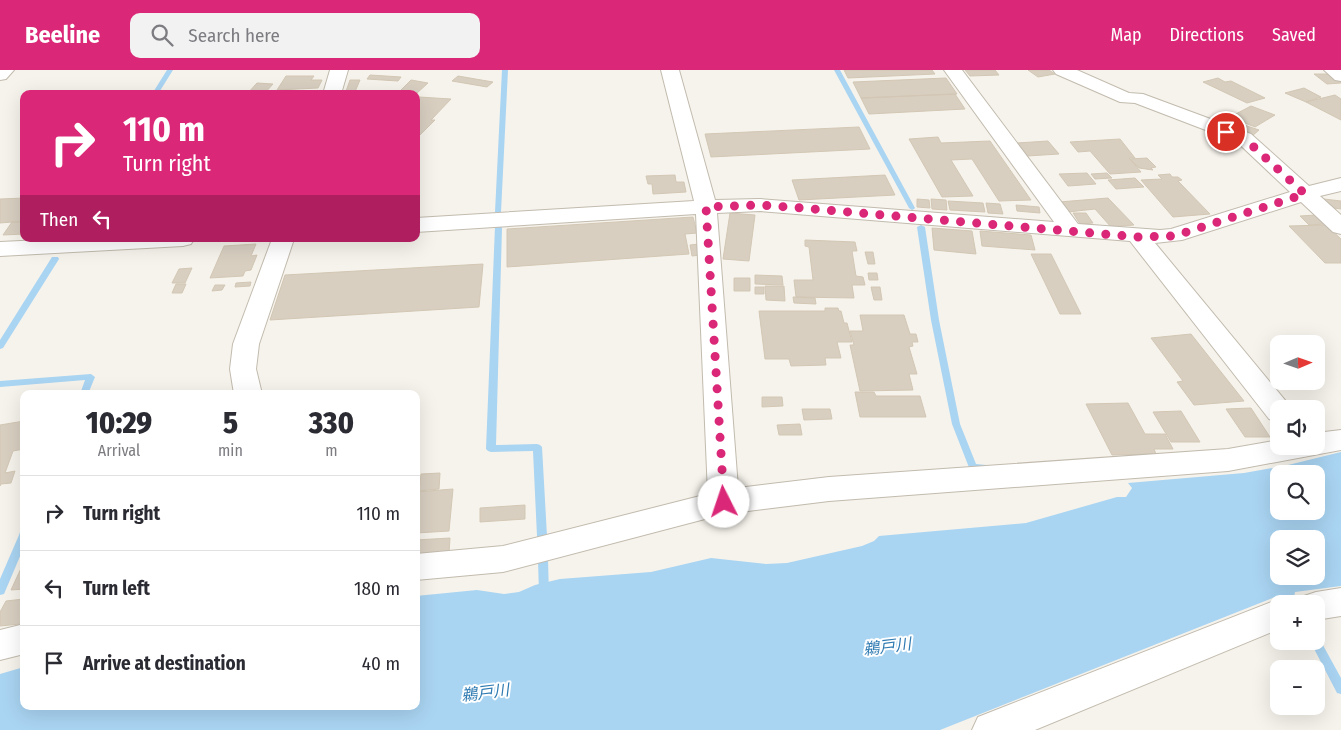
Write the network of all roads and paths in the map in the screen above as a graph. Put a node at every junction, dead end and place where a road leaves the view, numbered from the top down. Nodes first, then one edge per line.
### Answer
1 (5, 70) edge
2 (340, 70) edge
3 (670, 70) edge
4 (953, 70) edge
5 (1062, 70) edge
6 (1333, 70) edge
7 (0, 75) edge
8 (1341, 76) edge
9 (333, 90) edge
10 (1341, 184) edge
11 (1305, 194) junction
12 (706, 207) junction
13 (420, 225) edge
14 (1341, 227) edge
15 (1072, 231) junction
16 (1138, 237) junction
17 (128, 242) edge
18 (282, 242) edge
19 (0, 249) edge
20 (247, 390) edge
21 (1270, 401) edge
22 (1341, 440) edge
23 (1325, 443) edge
24 (1270, 452) edge
25 (724, 502) junction
26 (420, 568) edge
27 (1341, 602) edge
28 (1325, 605) edge
29 (1270, 618) edge
30 (20, 639) edge
31 (0, 644) edge
32 (991, 730) edge

1 - 7 street
2 - 9 street
3 - 12 street
4 - 15 street
5 - 11 street
6 - 8 street
10 - 11 street
11 - 14 street
11 - 16 street
12 - 13 street
12 - 15 street
12 - 25 street
15 - 16 street
16 - 21 street
17 - 19 street
18 - 20 street
22 - 23 street
24 - 25 street
25 - 26 street
27 - 28 street
29 - 32 street
30 - 31 street

